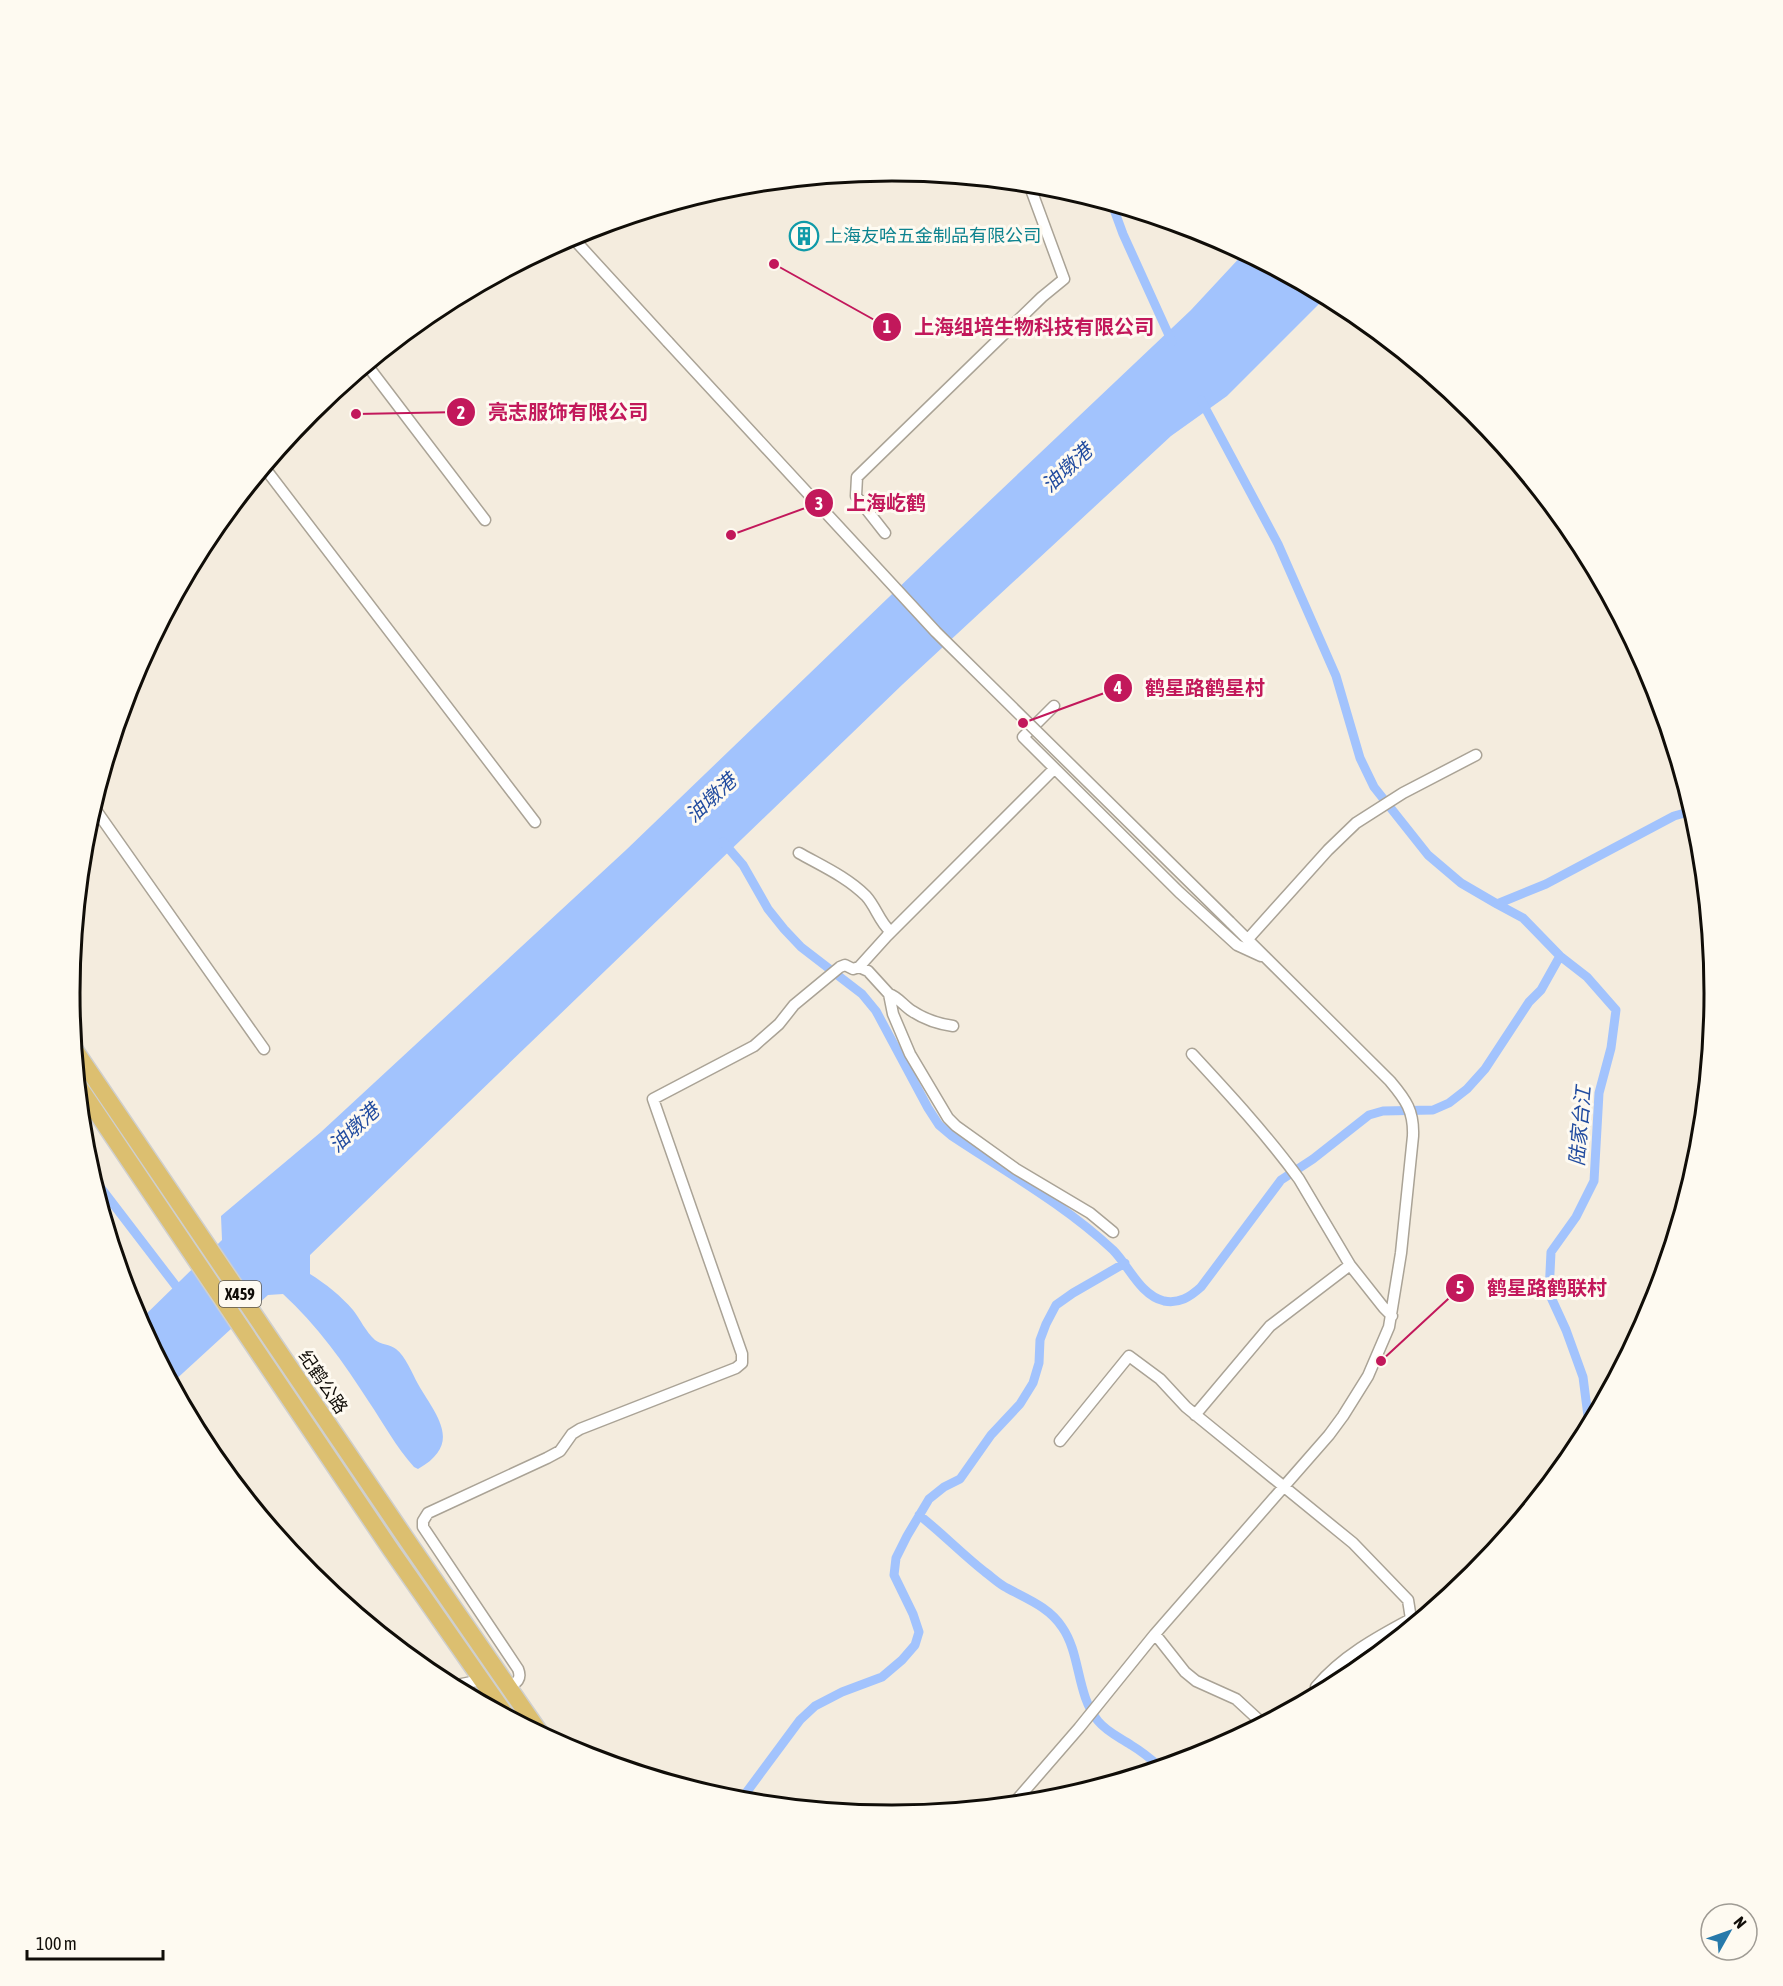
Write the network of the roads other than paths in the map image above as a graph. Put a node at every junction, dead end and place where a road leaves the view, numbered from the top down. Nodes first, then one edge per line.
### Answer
1 (1033, 194) edge
2 (578, 244) edge
3 (371, 370) edge
4 (269, 473) edge
5 (485, 520) dead end
6 (885, 533) dead end
7 (1054, 706) dead end
8 (1476, 755) dead end
9 (1054, 769) junction
10 (100, 815) edge
11 (535, 822) dead end
12 (799, 853) dead end
13 (887, 936) junction
14 (1248, 939) junction
15 (1267, 959) junction
16 (859, 967) junction
17 (889, 994) junction
18 (953, 1026) dead end
19 (264, 1049) dead end
20 (1192, 1054) dead end
21 (82, 1061) edge
22 (86, 1098) edge
23 (1113, 1232) dead end
24 (1350, 1265) junction
25 (1392, 1316) junction
26 (1195, 1415) junction
27 (1060, 1441) dead end
28 (1284, 1487) junction
29 (1412, 1616) edge
30 (1397, 1628) edge
31 (1155, 1634) junction
32 (481, 1680) junction
33 (1321, 1682) edge
34 (465, 1683) edge
35 (508, 1687) junction
36 (497, 1702) edge
37 (1257, 1718) edge
38 (532, 1721) edge
39 (1022, 1794) edge

1 - 6 street
2 - 14 street, bridge
3 - 5 street
4 - 11 street
7 - 9 street
8 - 14 street
9 - 13 street
9 - 15 street
10 - 19 street
12 - 13 street
13 - 16 street
14 - 15 street
15 - 25 street
16 - 17 street
16 - 35 street
17 - 18 street
17 - 23 street
20 - 24 street
21 - 35 main road, 纪鹤公路 / X459
22 - 32 main road, 纪鹤公路 / X459
24 - 25 street
24 - 26 street
25 - 28 street
26 - 27 street
26 - 28 street
28 - 29 street
28 - 31 street
30 - 33 street
31 - 37 street
31 - 39 street
32 - 34 street
32 - 36 main road, 纪鹤公路 / X459
35 - 38 main road, 纪鹤公路 / X459

